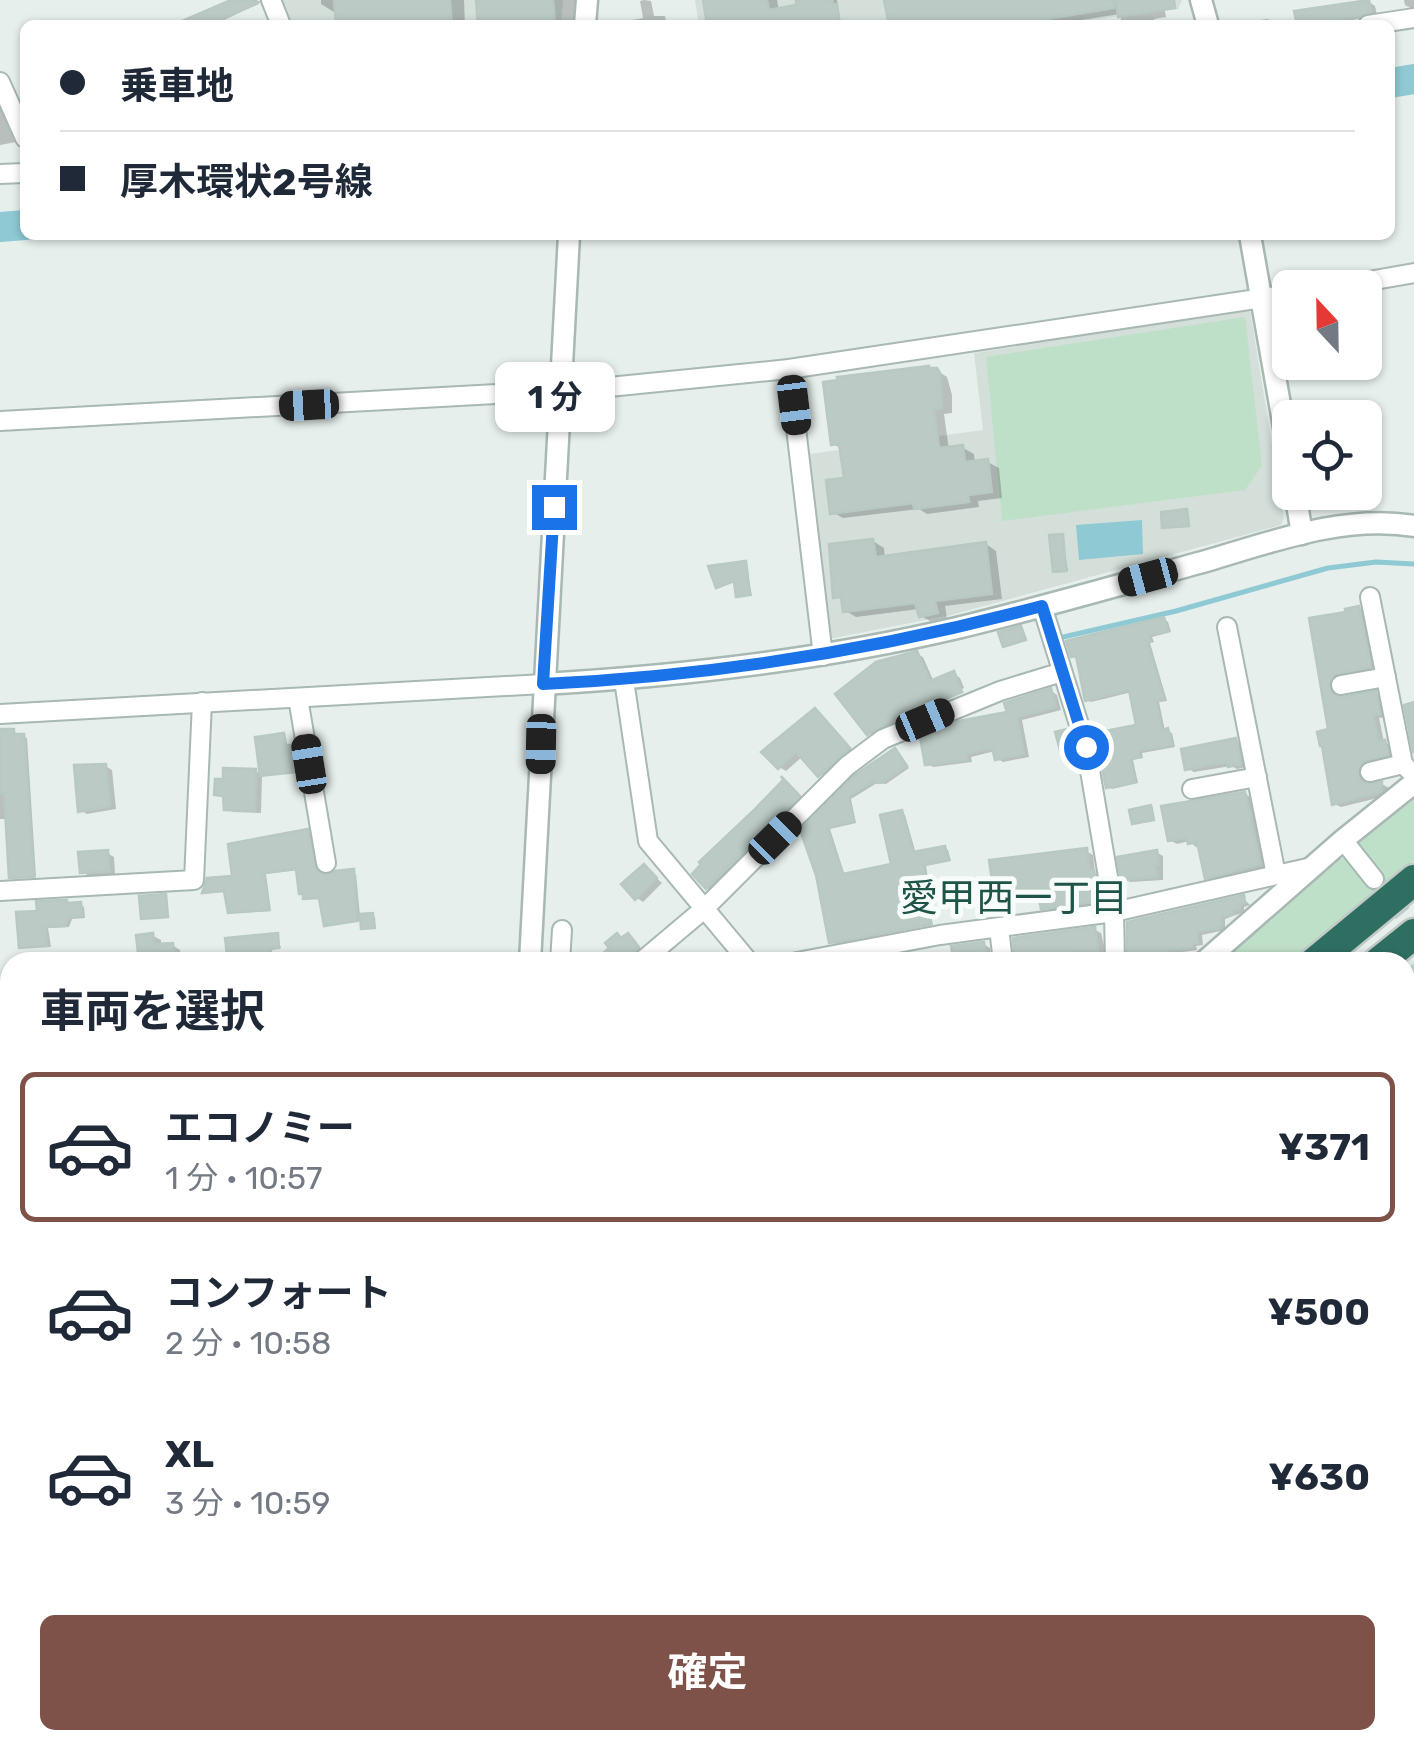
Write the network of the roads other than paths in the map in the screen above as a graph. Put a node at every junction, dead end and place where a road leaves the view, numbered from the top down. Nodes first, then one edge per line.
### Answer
1 (0, 82) edge
2 (20, 127) edge
3 (1251, 240) edge
4 (569, 243) edge
5 (1414, 274) edge
6 (1382, 279) edge
7 (1272, 297) edge
8 (1263, 298) junction
9 (790, 369) junction
10 (561, 392) junction
11 (1280, 400) edge
12 (0, 421) edge
13 (1298, 510) edge
14 (1414, 526) edge
15 (1302, 534) junction
16 (1370, 598) dead end
17 (1042, 606) junction
18 (1226, 628) dead end
19 (823, 656) junction
20 (1062, 672) junction
21 (1386, 677) junction
22 (624, 680) junction
23 (543, 684) junction
24 (1341, 685) dead end
25 (298, 698) junction
26 (202, 702) junction
27 (0, 714) edge
28 (1409, 770) edge
29 (1370, 772) dead end
30 (1257, 776) junction
31 (1201, 782) dead end
32 (1414, 784) edge
33 (1343, 840) junction
34 (326, 863) dead end
35 (1314, 866) junction
36 (1276, 875) junction
37 (1374, 879) tunnel mouth
38 (1414, 880) edge
39 (0, 891) edge
40 (704, 909) junction
41 (1114, 912) junction
42 (999, 928) junction
43 (562, 930) dead end
44 (1414, 934) edge
45 (531, 952) edge
46 (561, 952) edge
47 (653, 952) edge
48 (740, 952) edge
49 (848, 952) edge
50 (1002, 952) edge
51 (1115, 952) edge
52 (1215, 952) edge
53 (1327, 952) edge
54 (1392, 952) edge

1 - 2 street
3 - 8 street
4 - 10 street
5 - 6 street
7 - 8 street
8 - 9 street
8 - 11 street
9 - 10 street
9 - 19 street
10 - 12 street
10 - 23 street
13 - 15 street
14 - 15 street
15 - 17 street
16 - 21 street
17 - 19 street
17 - 20 street
18 - 30 street
19 - 22 street
20 - 40 street
20 - 41 street
21 - 24 street
21 - 28 street
22 - 23 street
22 - 40 street
23 - 25 street
23 - 45 street
25 - 26 street
25 - 34 street
26 - 27 street
26 - 39 street
28 - 29 street
30 - 31 street
30 - 36 street
32 - 33 street
33 - 35 street
33 - 37 street
35 - 36 street
35 - 52 street
36 - 41 street
38 - 53 highway
40 - 47 street
40 - 48 street
41 - 42 street
41 - 51 street
42 - 49 street
42 - 50 street
43 - 46 street
44 - 54 highway

